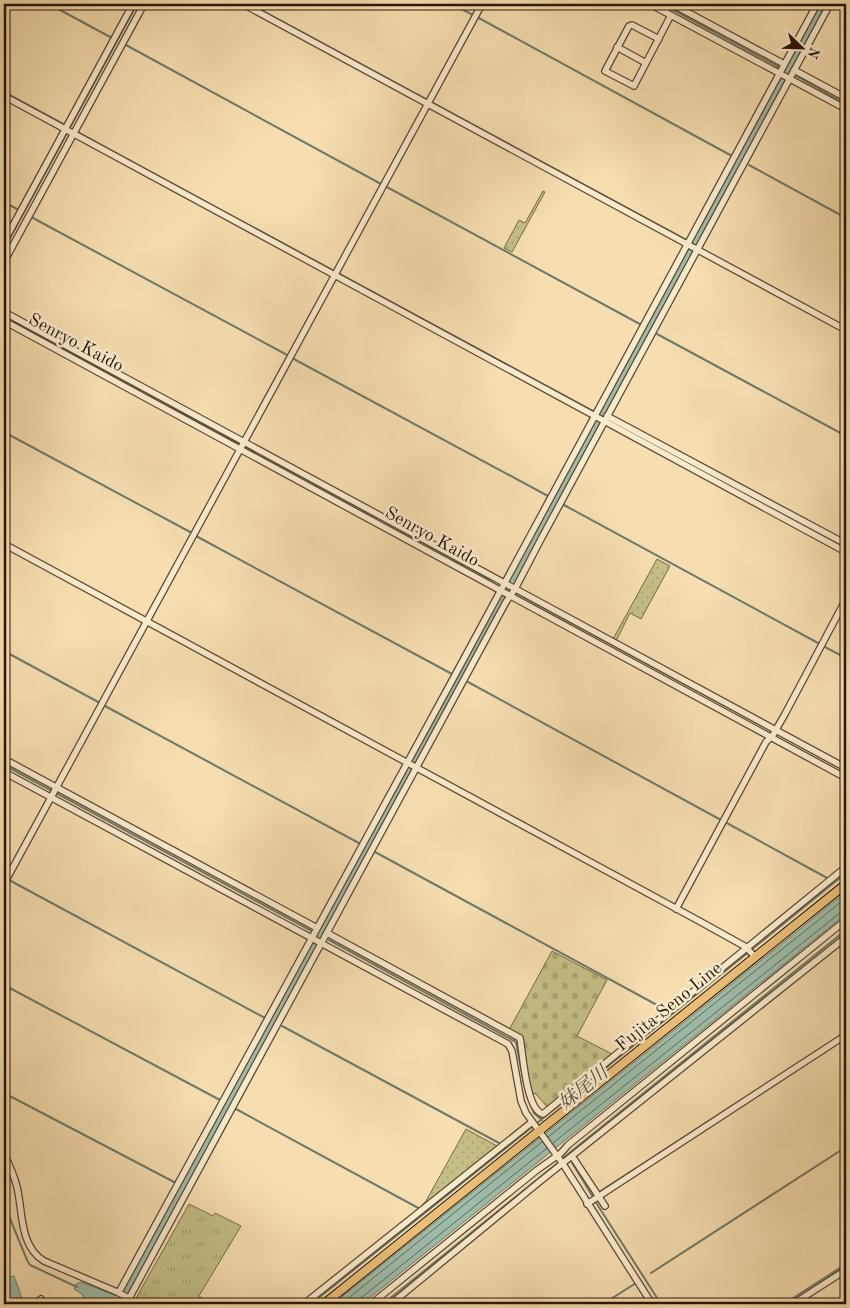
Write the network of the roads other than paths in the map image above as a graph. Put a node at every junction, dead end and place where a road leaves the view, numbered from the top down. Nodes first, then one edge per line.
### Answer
1 (133, 4) edge
2 (144, 4) edge
3 (243, 4) edge
4 (482, 4) edge
5 (650, 4) edge
6 (672, 4) edge
7 (817, 4) edge
8 (830, 4) edge
9 (671, 15) junction
10 (659, 39) junction
11 (116, 42) junction
12 (617, 47) junction
13 (646, 63) junction
14 (784, 64) junction
15 (794, 70) junction
16 (783, 76) junction
17 (4, 96) edge
18 (846, 98) edge
19 (429, 102) junction
20 (846, 109) edge
21 (68, 130) junction
22 (737, 162) junction
23 (23, 216) junction
24 (4, 242) edge
25 (690, 245) junction
26 (4, 262) edge
27 (336, 273) junction
28 (4, 312) edge
29 (4, 321) edge
30 (645, 330) junction
31 (846, 330) edge
32 (595, 415) junction
33 (604, 419) junction
34 (243, 445) junction
35 (555, 498) junction
36 (4, 544) edge
37 (846, 544) edge
38 (846, 552) edge
39 (504, 583) junction
40 (515, 589) junction
41 (500, 591) junction
42 (510, 596) junction
43 (846, 599) edge
44 (147, 622) junction
45 (458, 680) junction
46 (773, 733) junction
47 (4, 759) edge
48 (411, 766) junction
49 (846, 768) edge
50 (4, 772) edge
51 (846, 778) edge
52 (54, 793) junction
53 (363, 850) junction
54 (846, 868) edge
55 (4, 884) edge
56 (846, 884) edge
57 (676, 909) junction
58 (846, 920) edge
59 (327, 933) junction
60 (846, 936) edge
61 (316, 937) junction
62 (822, 948) junction
63 (751, 952) junction
64 (455, 1009) junction
65 (270, 1024) junction
66 (846, 1035) edge
67 (525, 1090) junction
68 (536, 1128) junction
69 (4, 1154) edge
70 (572, 1156) junction
71 (560, 1159) junction
72 (594, 1198) junction
73 (605, 1206) dead end
74 (386, 1245) junction
75 (846, 1270) edge
76 (119, 1293) junction
77 (41, 1299) dead end
78 (128, 1301) edge
79 (32, 1304) edge
80 (304, 1304) edge
81 (324, 1304) edge
82 (371, 1304) edge
83 (391, 1304) edge
84 (652, 1304) edge
85 (792, 1304) edge

1 - 11 street
2 - 11 street
3 - 19 street
4 - 19 street
5 - 9 street
6 - 14 street
7 - 14 street
8 - 15 street
9 - 10 street
9 - 16 street
10 - 12 street
10 - 13 street
11 - 21 street
11 - 21 street
12 - 13 street
12 - 13 street
14 - 16 street
15 - 16 street
15 - 18 street
16 - 20 street
16 - 22 street
16 - 22 street
17 - 21 street
19 - 25 street
19 - 27 street
21 - 23 street
21 - 27 street
22 - 25 street
22 - 25 street
23 - 24 street
23 - 26 street
25 - 30 street
25 - 30 street
25 - 31 street
27 - 32 street
27 - 34 street
28 - 34 street
29 - 34 street, Senryo Kaido
30 - 32 street
30 - 33 street
32 - 33 street
32 - 35 street
33 - 35 street
33 - 37 street
33 - 38 street
34 - 39 street
34 - 41 street, Senryo Kaido
34 - 44 street
35 - 39 street
35 - 40 street
36 - 44 street
39 - 40 street
39 - 41 street
40 - 42 street
40 - 46 street
41 - 42 street, Senryo Kaido
41 - 45 street
42 - 45 street
42 - 46 street, Senryo Kaido
43 - 46 street
44 - 48 street
44 - 52 street
45 - 48 street
45 - 48 street
46 - 49 street
46 - 51 street, Senryo Kaido
46 - 57 street
47 - 52 street
48 - 53 street
48 - 53 street
48 - 57 street
50 - 52 street
52 - 55 street
52 - 61 street
52 - 61 street
53 - 59 street
53 - 61 street
54 - 63 street
56 - 63 main road, Fujita Seno Line
57 - 63 street
58 - 62 street
59 - 61 street
59 - 64 street
60 - 62 street
61 - 64 street
61 - 65 street
61 - 65 street
62 - 70 street
62 - 71 street
63 - 67 street
63 - 68 main road, Fujita Seno Line
64 - 67 street
64 - 67 street
65 - 76 street
65 - 78 street
66 - 72 street
67 - 68 street
68 - 71 street
68 - 74 main road, Fujita Seno Line
68 - 74 street
69 - 76 street
70 - 71 street
70 - 72 street
71 - 72 street
71 - 82 street
71 - 83 street
72 - 73 street
72 - 84 street
74 - 80 street
74 - 81 main road, Fujita Seno Line
75 - 85 street
76 - 78 street
77 - 79 street

